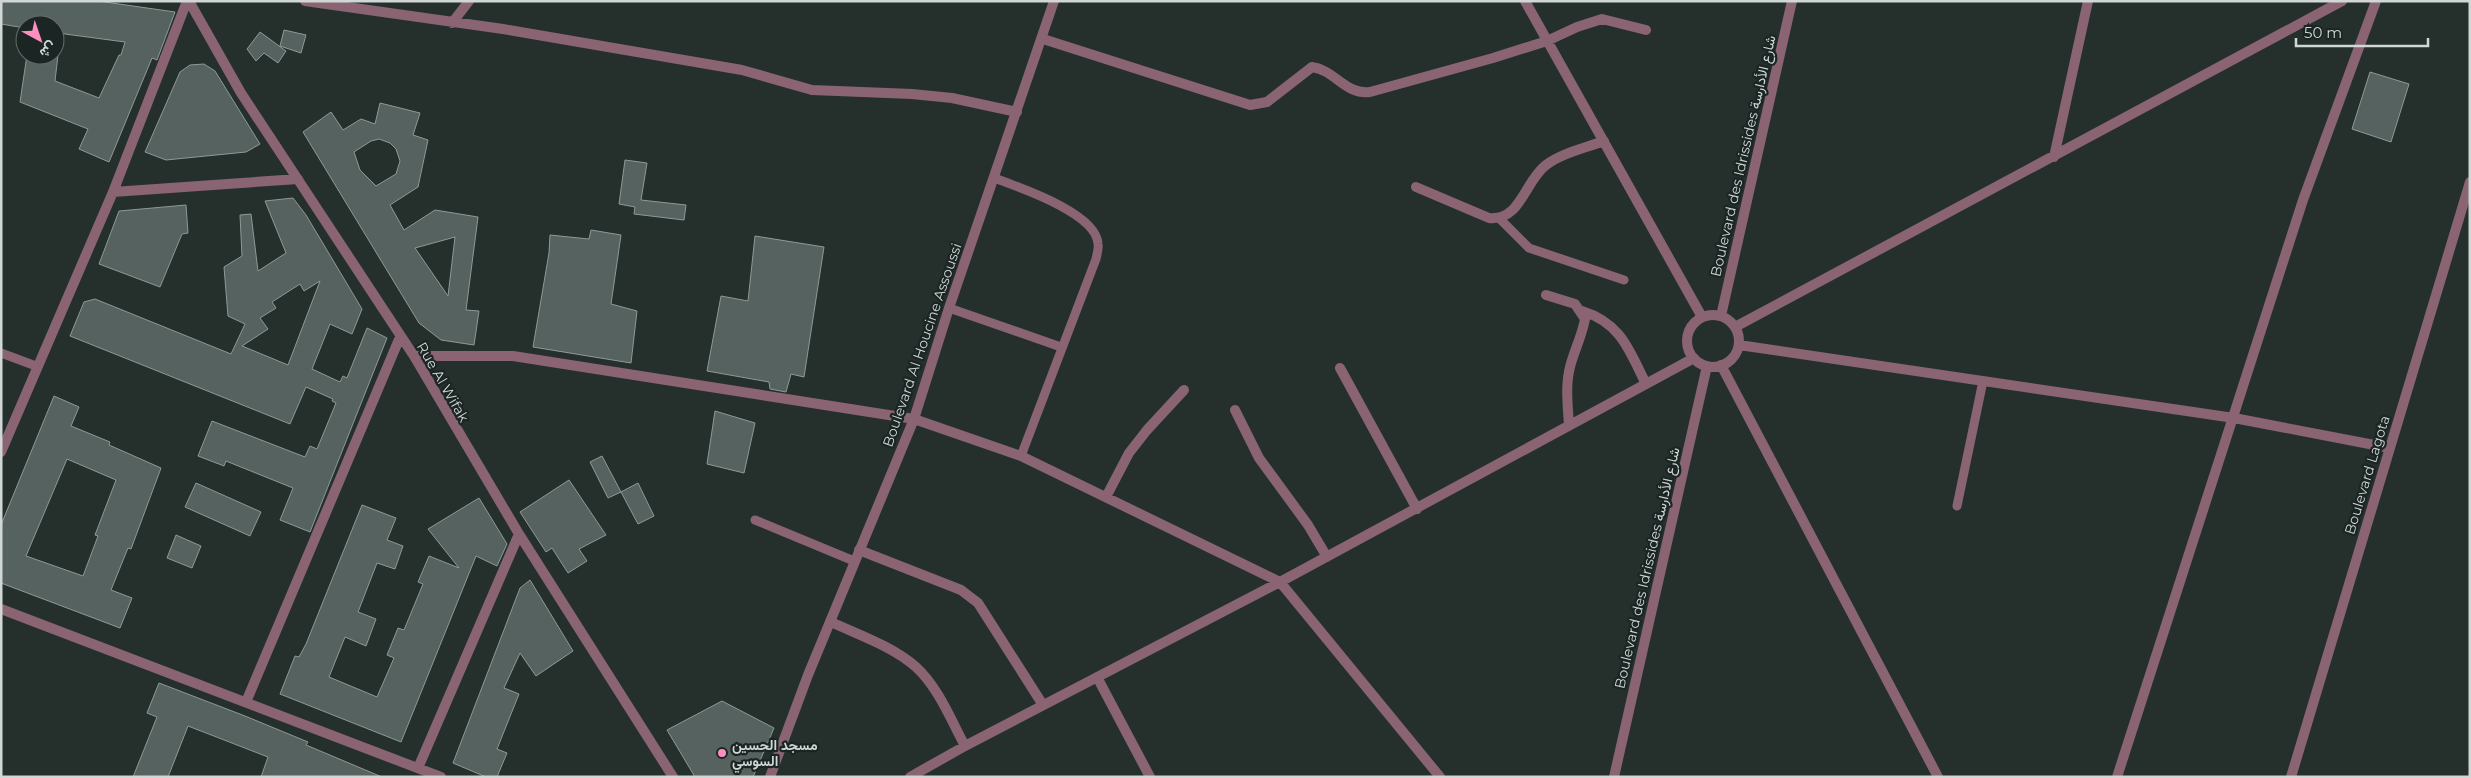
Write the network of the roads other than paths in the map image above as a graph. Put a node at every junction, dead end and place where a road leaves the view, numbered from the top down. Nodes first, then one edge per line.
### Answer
1 (188, 1) edge
2 (305, 1) edge
3 (469, 1) edge
4 (1054, 1) edge
5 (1525, 1) edge
6 (1792, 1) edge
7 (2088, 1) edge
8 (2342, 1) edge
9 (2376, 1) edge
10 (452, 23) junction
11 (1646, 30) dead end
12 (1043, 39) junction
13 (1547, 41) junction
14 (1017, 112) junction
15 (1604, 141) junction
16 (2054, 157) junction
17 (994, 178) junction
18 (298, 179) junction
19 (2470, 182) edge
20 (1416, 186) dead end
21 (113, 192) junction
22 (1500, 219) junction
23 (1624, 280) dead end
24 (1546, 295) dead end
25 (949, 308) junction
26 (1582, 311) junction
27 (1721, 316) junction
28 (1702, 317) junction
29 (1735, 327) junction
30 (400, 337) junction
31 (1739, 345) junction
32 (1061, 346) junction
33 (1, 353) edge
34 (414, 356) junction
35 (1694, 358) junction
36 (36, 366) junction
37 (1707, 366) junction
38 (1721, 366) junction
39 (1340, 368) dead end
40 (1983, 381) junction
41 (1646, 384) junction
42 (1184, 390) dead end
43 (1235, 410) dead end
44 (2234, 418) junction
45 (914, 419) junction
46 (1569, 426) junction
47 (2390, 448) junction
48 (1, 452) edge
49 (1021, 456) junction
50 (1106, 497) junction
51 (1957, 506) dead end
52 (1417, 509) junction
53 (754, 520) dead end
54 (519, 534) junction
55 (859, 550) junction
56 (1327, 557) junction
57 (854, 561) junction
58 (1280, 582) junction
59 (1, 609) edge
60 (830, 622) junction
61 (1097, 677) junction
62 (246, 702) junction
63 (1043, 705) junction
64 (965, 746) junction
65 (418, 768) junction
66 (440, 777) edge
67 (672, 777) edge
68 (770, 777) edge
69 (910, 777) edge
70 (1150, 777) edge
71 (1440, 777) edge
72 (1614, 777) edge
73 (1938, 777) edge
74 (2118, 777) edge
75 (2290, 777) edge

1 - 18 street, Rue Al Wifak
1 - 21 street
2 - 10 street
3 - 10 street
4 - 12 street, Boulevard Al Houcine Assoussi
5 - 13 street
6 - 27 street, Boulevard des Idrissides شارع الأدارسة
7 - 16 street
8 - 16 street
9 - 44 street
10 - 14 street
11 - 13 street
12 - 13 street
12 - 14 street, Boulevard Al Houcine Assoussi
13 - 15 street
14 - 17 street, Boulevard Al Houcine Assoussi
15 - 22 street
15 - 28 street
16 - 29 street
17 - 25 street, Boulevard Al Houcine Assoussi
17 - 32 lane
18 - 21 street
18 - 30 street, Rue Al Wifak
19 - 47 street, Boulevard Lagota
20 - 22 street
21 - 36 street
22 - 23 lane
24 - 26 street
25 - 32 lane
25 - 45 street, Boulevard Al Houcine Assoussi
26 - 41 street
26 - 46 street
27 - 28 street
27 - 29 street
28 - 35 street
29 - 31 street
30 - 34 street, Rue Al Wifak
30 - 62 street
31 - 38 street
31 - 40 street
32 - 49 lane
33 - 36 lane
34 - 45 street
34 - 54 street, Rue Al Wifak
35 - 37 street
35 - 41 street
36 - 48 street
37 - 38 street
37 - 72 street, Boulevard des Idrissides شارع الأدارسة
38 - 73 street
39 - 52 street
40 - 44 street
40 - 51 lane
41 - 46 street
42 - 50 street
43 - 56 street
44 - 47 street
44 - 74 street
45 - 49 street
45 - 55 street, Boulevard Al Houcine Assoussi
46 - 52 street
47 - 75 street, Boulevard Lagota
49 - 50 street
50 - 58 street
52 - 56 street
53 - 57 lane
54 - 65 street
54 - 67 street, Rue Al Wifak
55 - 57 street, Boulevard Al Houcine Assoussi
55 - 63 street
56 - 58 street
57 - 60 street, Boulevard Al Houcine Assoussi
58 - 61 street
58 - 71 street
59 - 62 street
60 - 64 street
60 - 68 street, Boulevard Al Houcine Assoussi
61 - 63 street
61 - 70 street
62 - 65 street
63 - 64 street
64 - 69 street
65 - 66 street

